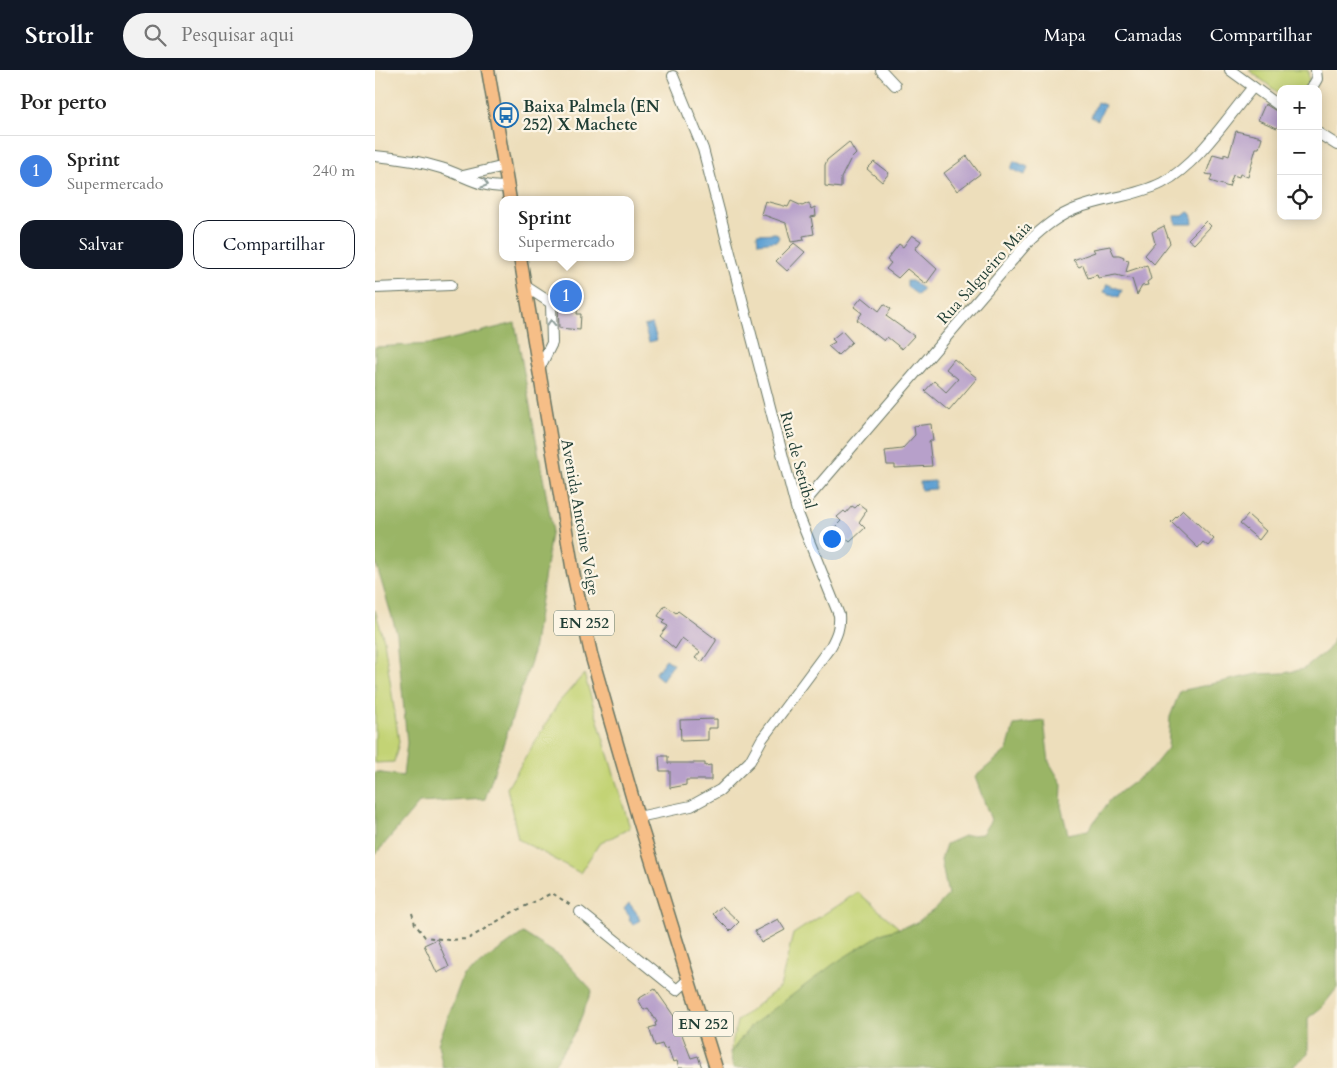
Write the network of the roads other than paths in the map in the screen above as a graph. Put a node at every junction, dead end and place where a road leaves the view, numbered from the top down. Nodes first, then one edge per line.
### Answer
1 (488, 70) edge
2 (881, 70) edge
3 (1230, 70) edge
4 (1316, 70) edge
5 (673, 76) dead end
6 (895, 85) dead end
7 (1313, 85) edge
8 (1253, 87) junction
9 (1277, 104) edge
10 (1322, 136) edge
11 (1337, 145) edge
12 (375, 156) edge
13 (505, 166) junction
14 (463, 176) junction
15 (508, 186) junction
16 (509, 196) edge
17 (521, 261) edge
18 (451, 286) dead end
19 (525, 286) junction
20 (375, 288) edge
21 (539, 369) junction
22 (797, 511) junction
23 (638, 818) junction
24 (580, 912) road end
25 (689, 980) junction
26 (716, 1068) edge

1 - 13 main road
2 - 6 street
3 - 8 street
4 - 7 street
5 - 22 street, Rua de Setúbal
8 - 9 street
8 - 22 street, Rua Salgueiro Maia
10 - 11 street
12 - 14 street
13 - 14 street
13 - 15 main road
14 -> 15 street
15 - 16 main road
17 - 19 main road, Avenida Antoine Velge / EN 252
18 - 20 street
19 - 21 main road, Avenida Antoine Velge / EN 252
21 -> 19 street
21 - 23 main road, Avenida Antoine Velge / EN 252
22 - 23 street, Rua de Setúbal
23 - 25 main road, Avenida Antoine Velge / EN 252
24 - 25 street
25 - 26 main road, EN 252

